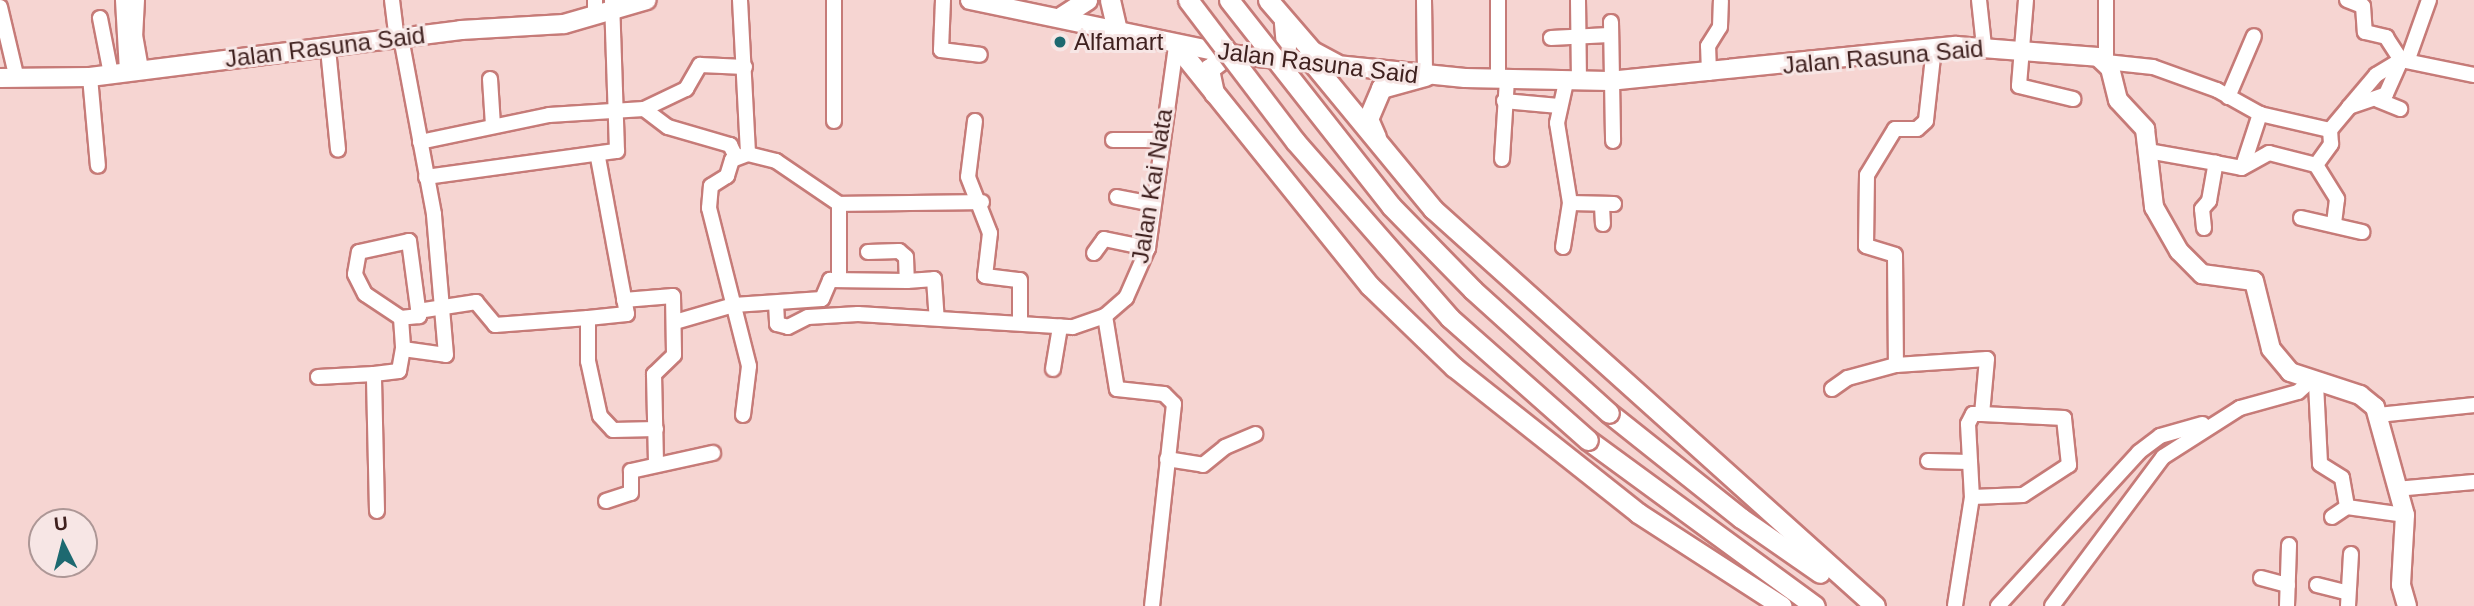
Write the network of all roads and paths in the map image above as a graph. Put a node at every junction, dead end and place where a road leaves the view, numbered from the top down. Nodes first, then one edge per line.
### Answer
1 (123, 0) edge
2 (137, 0) edge
3 (392, 0) edge
4 (647, 0) edge
5 (740, 0) edge
6 (834, 0) edge
7 (943, 0) edge
8 (970, 0) edge
9 (1087, 0) edge
10 (1110, 0) edge
11 (1188, 0) edge
12 (1229, 0) edge
13 (1268, 0) edge
14 (1424, 0) edge
15 (1498, 0) edge
16 (1578, 0) edge
17 (1979, 0) edge
18 (2026, 0) edge
19 (2106, 0) edge
20 (2347, 0) edge
21 (2429, 0) edge
22 (1721, 1) edge
23 (0, 6) edge
24 (604, 6) edge
25 (1062, 16) junction
26 (100, 18) dead end
27 (1284, 22) junction
28 (1117, 31) junction
29 (2253, 36) dead end
30 (1551, 38) dead end
31 (399, 39) junction
32 (1580, 39) junction
33 (1176, 44) junction
34 (1984, 46) junction
35 (1934, 48) junction
36 (2022, 48) junction
37 (328, 49) junction
38 (1228, 54) junction
39 (980, 55) dead end
40 (1274, 58) junction
41 (2405, 60) junction
42 (1311, 61) junction
43 (2106, 62) junction
44 (1336, 64) junction
45 (745, 67) junction
46 (126, 72) junction
47 (1709, 73) junction
48 (2474, 75) edge
49 (1425, 76) junction
50 (90, 77) junction
51 (9, 79) edge
52 (490, 79) dead end
53 (1502, 79) junction
54 (1572, 81) junction
55 (1609, 81) junction
56 (1215, 97) junction
57 (2228, 97) junction
58 (2073, 99) dead end
59 (1504, 100) junction
60 (2378, 100) junction
61 (1559, 106) junction
62 (2349, 107) junction
63 (2400, 108) dead end
64 (614, 109) junction
65 (644, 109) junction
66 (2260, 114) junction
67 (834, 121) dead end
68 (975, 121) dead end
69 (493, 126) junction
70 (2330, 130) junction
71 (1113, 140) dead end
72 (1161, 140) junction
73 (1613, 141) dead end
74 (420, 142) junction
75 (1380, 147) junction
76 (338, 150) dead end
77 (2148, 150) junction
78 (742, 155) junction
79 (598, 157) junction
80 (1502, 159) dead end
81 (2216, 163) junction
82 (2316, 165) junction
83 (97, 166) dead end
84 (2242, 169) junction
85 (425, 177) junction
86 (1116, 197) dead end
87 (982, 202) junction
88 (1570, 203) junction
89 (839, 204) junction
90 (1153, 204) junction
91 (2301, 218) dead end
92 (1603, 224) dead end
93 (2334, 225) junction
94 (2204, 228) dead end
95 (2362, 232) dead end
96 (1563, 247) dead end
97 (1148, 248) junction
98 (868, 252) dead end
99 (1094, 253) dead end
100 (839, 278) junction
101 (907, 281) junction
102 (624, 300) junction
103 (776, 303) junction
104 (440, 305) junction
105 (734, 305) junction
106 (418, 311) junction
107 (1105, 316) junction
108 (401, 318) junction
109 (588, 318) junction
110 (937, 318) junction
111 (1020, 321) junction
112 (675, 322) junction
113 (1060, 327) junction
114 (403, 349) junction
115 (1896, 365) junction
116 (1053, 369) dead end
117 (374, 374) junction
118 (318, 377) dead end
119 (2312, 383) junction
120 (1832, 389) dead end
121 (2474, 405) edge
122 (1982, 414) junction
123 (743, 415) dead end
124 (2378, 415) junction
125 (2217, 422) junction
126 (656, 429) junction
127 (1255, 434) dead end
128 (713, 453) dead end
129 (1167, 460) junction
130 (1928, 461) dead end
131 (1970, 462) junction
132 (656, 464) junction
133 (2474, 482) edge
134 (2396, 489) junction
135 (1972, 497) junction
136 (606, 501) dead end
137 (2347, 507) junction
138 (377, 511) dead end
139 (2405, 514) junction
140 (2332, 517) dead end
141 (2289, 545) dead end
142 (2351, 554) dead end
143 (2261, 578) dead end
144 (2288, 584) junction
145 (2316, 585) dead end
146 (2348, 600) edge
147 (2402, 605) edge
148 (1153, 606) edge
149 (1782, 606) edge
150 (1815, 606) edge
151 (1872, 606) edge
152 (1955, 606) edge
153 (1998, 606) edge
154 (2052, 606) edge
155 (2287, 606) edge

1 - 46 street
2 - 46 street
3 - 31 street
4 - 24 main road, Jalan Rasuna Said
5 - 45 street
6 - 67 street
7 - 39 street
8 - 25 main road, Jalan Rasuna Said
9 - 25 highway
10 - 28 highway
11 - 150 highway, bridge
12 - 151 highway, bridge
13 - 27 highway
14 - 49 street
15 - 53 street
16 - 32 street
17 - 34 street
18 - 36 street
19 - 43 street
20 - 41 street
21 - 41 street
22 - 47 street
23 - 51 street
24 - 31 main road, Jalan Rasuna Said
24 - 64 street
25 - 28 main road, Jalan Rasuna Said
26 - 46 street
27 - 40 highway
27 - 44 highway
28 - 33 main road, Jalan Rasuna Said
29 - 57 street
30 - 32 street
31 - 37 main road, Jalan Rasuna Said
31 - 74 street
32 - 54 street
32 - 55 street
33 - 38 main road, Jalan Rasuna Said
33 - 56 highway
33 - 72 street, Jalan Kai Nata
34 - 35 main road, Jalan Rasuna Said
34 - 36 main road, Jalan Rasuna Said
35 - 47 main road, Jalan Rasuna Said
35 - 115 street
36 - 43 main road, Jalan Rasuna Said
36 - 58 street
37 - 46 main road, Jalan Rasuna Said
37 - 76 street
38 - 40 main road, Jalan Rasuna Said
38 - 56 highway
40 - 42 main road, Jalan Rasuna Said
41 - 48 street
41 - 60 street
41 - 62 street
42 - 44 main road, Jalan Rasuna Said
42 - 75 highway
43 - 57 street
43 - 77 main road
44 - 49 main road, Jalan Rasuna Said
45 - 65 street
45 - 78 street
46 - 50 main road, Jalan Rasuna Said
47 - 55 main road, Jalan Rasuna Said
49 - 53 main road, Jalan Rasuna Said
49 - 75 highway
50 - 51 main road, Jalan Rasuna Said
50 - 83 street
52 - 69 street
53 - 54 main road, Jalan Rasuna Said
53 - 59 street
54 - 55 main road, Jalan Rasuna Said
54 - 61 street
55 - 73 street
56 - 149 highway
57 - 66 street
59 - 61 street
59 - 80 street
60 - 62 street
60 - 63 street
61 - 88 street
62 - 70 street
64 - 65 street
64 - 69 street
64 - 79 street
65 - 78 street
66 - 70 street
66 - 84 street
68 - 87 street
69 - 74 street
70 - 82 street
71 - 72 street
72 - 90 street, Jalan Kai Nata
74 - 85 street
75 - 151 highway
77 - 81 street
77 - 119 main road
78 - 89 street
78 - 105 street
79 - 85 street
79 - 102 street
81 - 84 street
81 - 94 street
82 - 84 street
82 - 93 street
85 - 104 street
86 - 90 street
87 - 89 street
87 - 111 street
88 - 92 street
88 - 96 street
89 - 100 street
90 - 97 street, Jalan Kai Nata
91 - 93 street
93 - 95 street
97 - 99 street
97 - 107 street, Jalan Kai Nata
98 - 101 street
100 - 101 street
100 - 103 street
101 - 110 street
102 - 109 street
102 - 112 street
103 - 105 street
103 - 110 street
104 - 106 street
104 - 109 street
104 - 114 street
105 - 112 street
105 - 123 street
106 - 108 street
106 - 108 street
107 - 113 street
107 - 129 street
108 - 114 street
109 - 126 street
110 - 111 street
111 - 113 street
112 - 126 street
113 - 116 street
114 - 117 street
115 - 120 street
115 - 122 street
117 - 118 street
117 - 138 street
119 - 124 main road
119 - 125 street
119 - 137 street
121 - 124 street
122 - 131 street
122 - 135 street
124 - 134 main road
125 - 153 street
125 - 154 street
126 - 132 street
127 - 129 street
128 - 132 street
129 - 148 street
130 - 131 street
131 - 135 street
132 - 136 street
133 - 134 street
134 - 139 main road
135 - 152 street
137 - 139 street
137 - 140 street
139 - 147 main road
141 - 144 street
142 - 146 street
143 - 144 street
144 - 155 street
145 - 146 street

